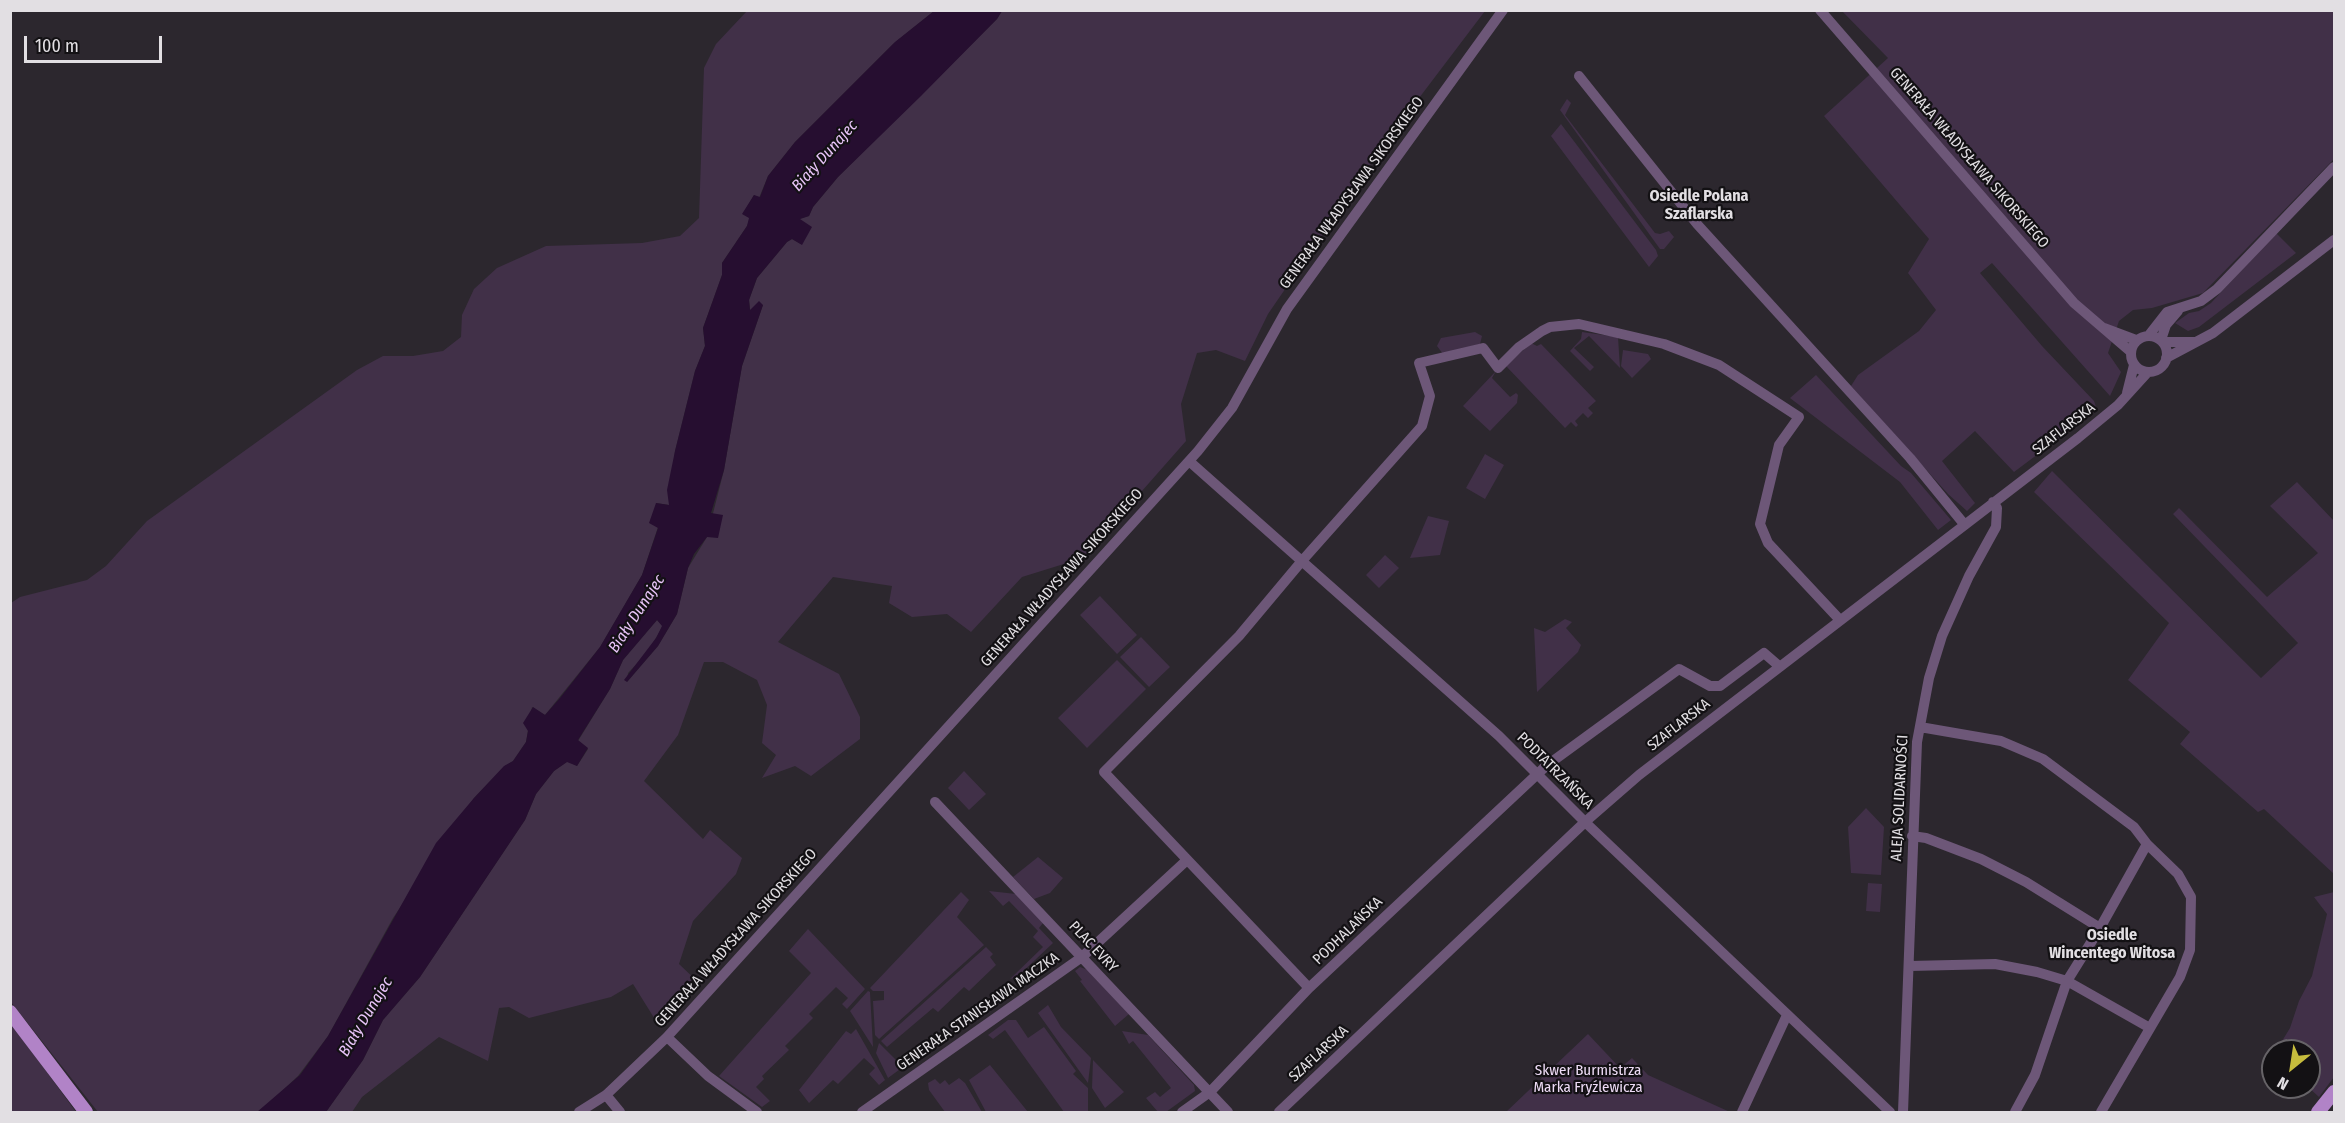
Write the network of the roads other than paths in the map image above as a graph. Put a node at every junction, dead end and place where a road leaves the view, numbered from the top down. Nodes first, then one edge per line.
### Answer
1 (1503, 10) edge
2 (1820, 10) edge
3 (1579, 76) dead end
4 (2334, 167) edge
5 (2334, 240) edge
6 (2182, 307) junction
7 (2096, 325) junction
8 (2149, 335) junction
9 (2136, 340) junction
10 (2162, 341) junction
11 (2198, 342) junction
12 (2131, 352) junction
13 (2166, 358) junction
14 (2134, 365) junction
15 (2148, 372) junction
16 (2126, 396) junction
17 (1189, 461) junction
18 (1993, 502) junction
19 (1964, 524) junction
20 (1301, 562) junction
21 (1840, 620) junction
22 (1779, 666) junction
23 (1920, 727) junction
24 (1537, 772) junction
25 (935, 802) dead end
26 (1585, 822) junction
27 (1912, 836) junction
28 (2147, 844) junction
29 (1187, 860) junction
30 (2100, 928) junction
31 (1082, 957) junction
32 (1910, 966) junction
33 (2067, 981) junction
34 (1309, 988) junction
35 (10, 1012) edge
36 (1787, 1015) junction
37 (2150, 1028) junction
38 (667, 1037) junction
39 (1209, 1092) junction
40 (2334, 1092) edge
41 (606, 1095) junction
42 (86, 1113) edge
43 (579, 1113) edge
44 (620, 1113) edge
45 (757, 1113) edge
46 (862, 1113) edge
47 (1182, 1113) edge
48 (1228, 1113) edge
49 (1279, 1113) edge
50 (1742, 1113) edge
51 (1890, 1113) edge
52 (1903, 1113) edge
53 (2015, 1113) edge
54 (2101, 1113) edge
55 (2318, 1113) edge

1 - 17 street, GENERAŁA WŁADYSŁAWA SIKORSKIEGO
2 - 7 street, GENERAŁA WŁADYSŁAWA SIKORSKIEGO
3 - 19 street
4 - 6 street
5 - 11 street
6 - 8 street
6 - 10 street
7 - 9 street, GENERAŁA WŁADYSŁAWA SIKORSKIEGO
7 - 12 street, GENERAŁA WŁADYSŁAWA SIKORSKIEGO
8 - 9 street
8 - 10 street
9 - 12 street
10 - 11 street
10 - 13 street
11 - 13 street
12 - 14 street
13 - 15 street
14 - 15 street
14 - 16 street
15 - 16 street, SZAFLARSKA
16 - 18 street, SZAFLARSKA
17 - 20 street, PODTATRZAŃSKA
17 - 38 street, GENERAŁA WŁADYSŁAWA SIKORSKIEGO
18 - 19 street, SZAFLARSKA
18 - 23 street, ALEJA SOLIDARNOŚCI
19 - 21 street, SZAFLARSKA
20 - 21 street
20 - 24 street, PODTATRZAŃSKA
20 - 29 street
21 - 22 street, SZAFLARSKA
22 - 24 street, PODHALAŃSKA
22 - 26 street, SZAFLARSKA
23 - 27 street, ALEJA SOLIDARNOŚCI
23 - 28 street
24 - 26 street, PODTATRZAŃSKA
24 - 34 street, PODHALAŃSKA
25 - 31 street, PLAC EVRY
26 - 36 street, PODTATRZAŃSKA
26 - 49 street, SZAFLARSKA
27 - 30 street
27 - 32 street, ALEJA SOLIDARNOŚCI
28 - 30 street
28 - 37 street
29 - 31 street, GENERAŁA STANISŁAWA MACZKA
29 - 34 street
30 - 33 street
31 - 39 street, PLAC EVRY
31 - 46 street, GENERAŁA STANISŁAWA MACZKA
32 - 33 street
32 - 52 street, ALEJA SOLIDARNOŚCI
33 - 37 street
33 - 53 street
34 - 39 street, PODHALAŃSKA
35 - 42 main road
36 - 50 street
36 - 51 street, PODTATRZAŃSKA
37 - 54 street
38 - 41 street, GENERAŁA WŁADYSŁAWA SIKORSKIEGO
38 - 45 street
39 - 47 street, PODHALAŃSKA
39 - 48 street, PLAC EVRY
40 - 55 main road
41 - 43 street, GENERAŁA WŁADYSŁAWA SIKORSKIEGO
41 - 44 street

